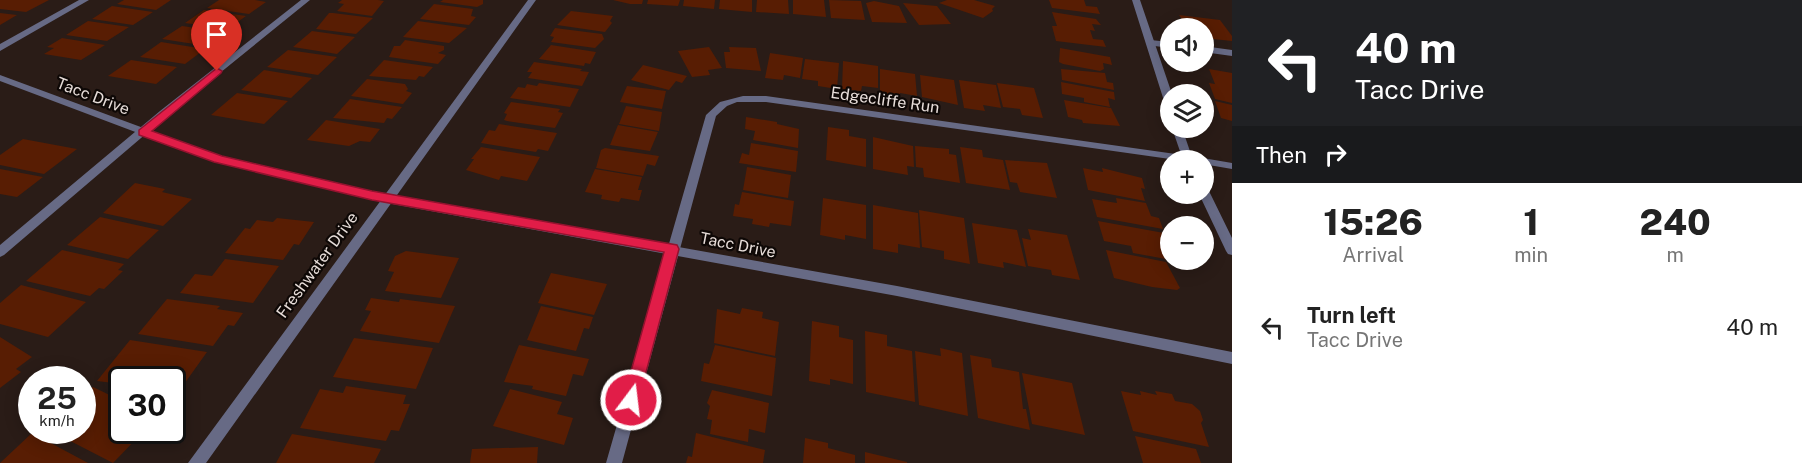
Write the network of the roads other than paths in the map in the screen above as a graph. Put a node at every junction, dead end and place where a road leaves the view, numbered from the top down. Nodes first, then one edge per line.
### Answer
1 (85, 0) edge
2 (306, 0) edge
3 (532, 0) edge
4 (1136, 0) edge
5 (1150, 43) junction
6 (1160, 44) edge
7 (0, 48) edge
8 (1214, 51) edge
9 (1232, 53) edge
10 (0, 78) edge
11 (1163, 84) edge
12 (143, 132) junction
13 (1160, 156) edge
14 (1214, 163) edge
15 (1232, 166) edge
16 (387, 199) junction
17 (1209, 204) edge
18 (672, 249) junction
19 (1232, 251) edge
20 (0, 252) edge
21 (1232, 358) edge
22 (195, 463) edge
23 (614, 463) edge

1 - 7 street
2 - 12 street
3 - 16 street, Freshwater Drive
4 - 5 street
5 - 6 street
5 - 11 street
8 - 9 street
10 - 12 street, Tacc Drive
12 - 16 street, Tacc Drive
12 - 20 street
13 - 18 street, Edgecliffe Run
14 - 15 street
16 - 18 street, Tacc Drive
16 - 22 street, Freshwater Drive
17 - 19 street
18 - 21 street, Tacc Drive
18 - 23 street, Edgecliffe Run

